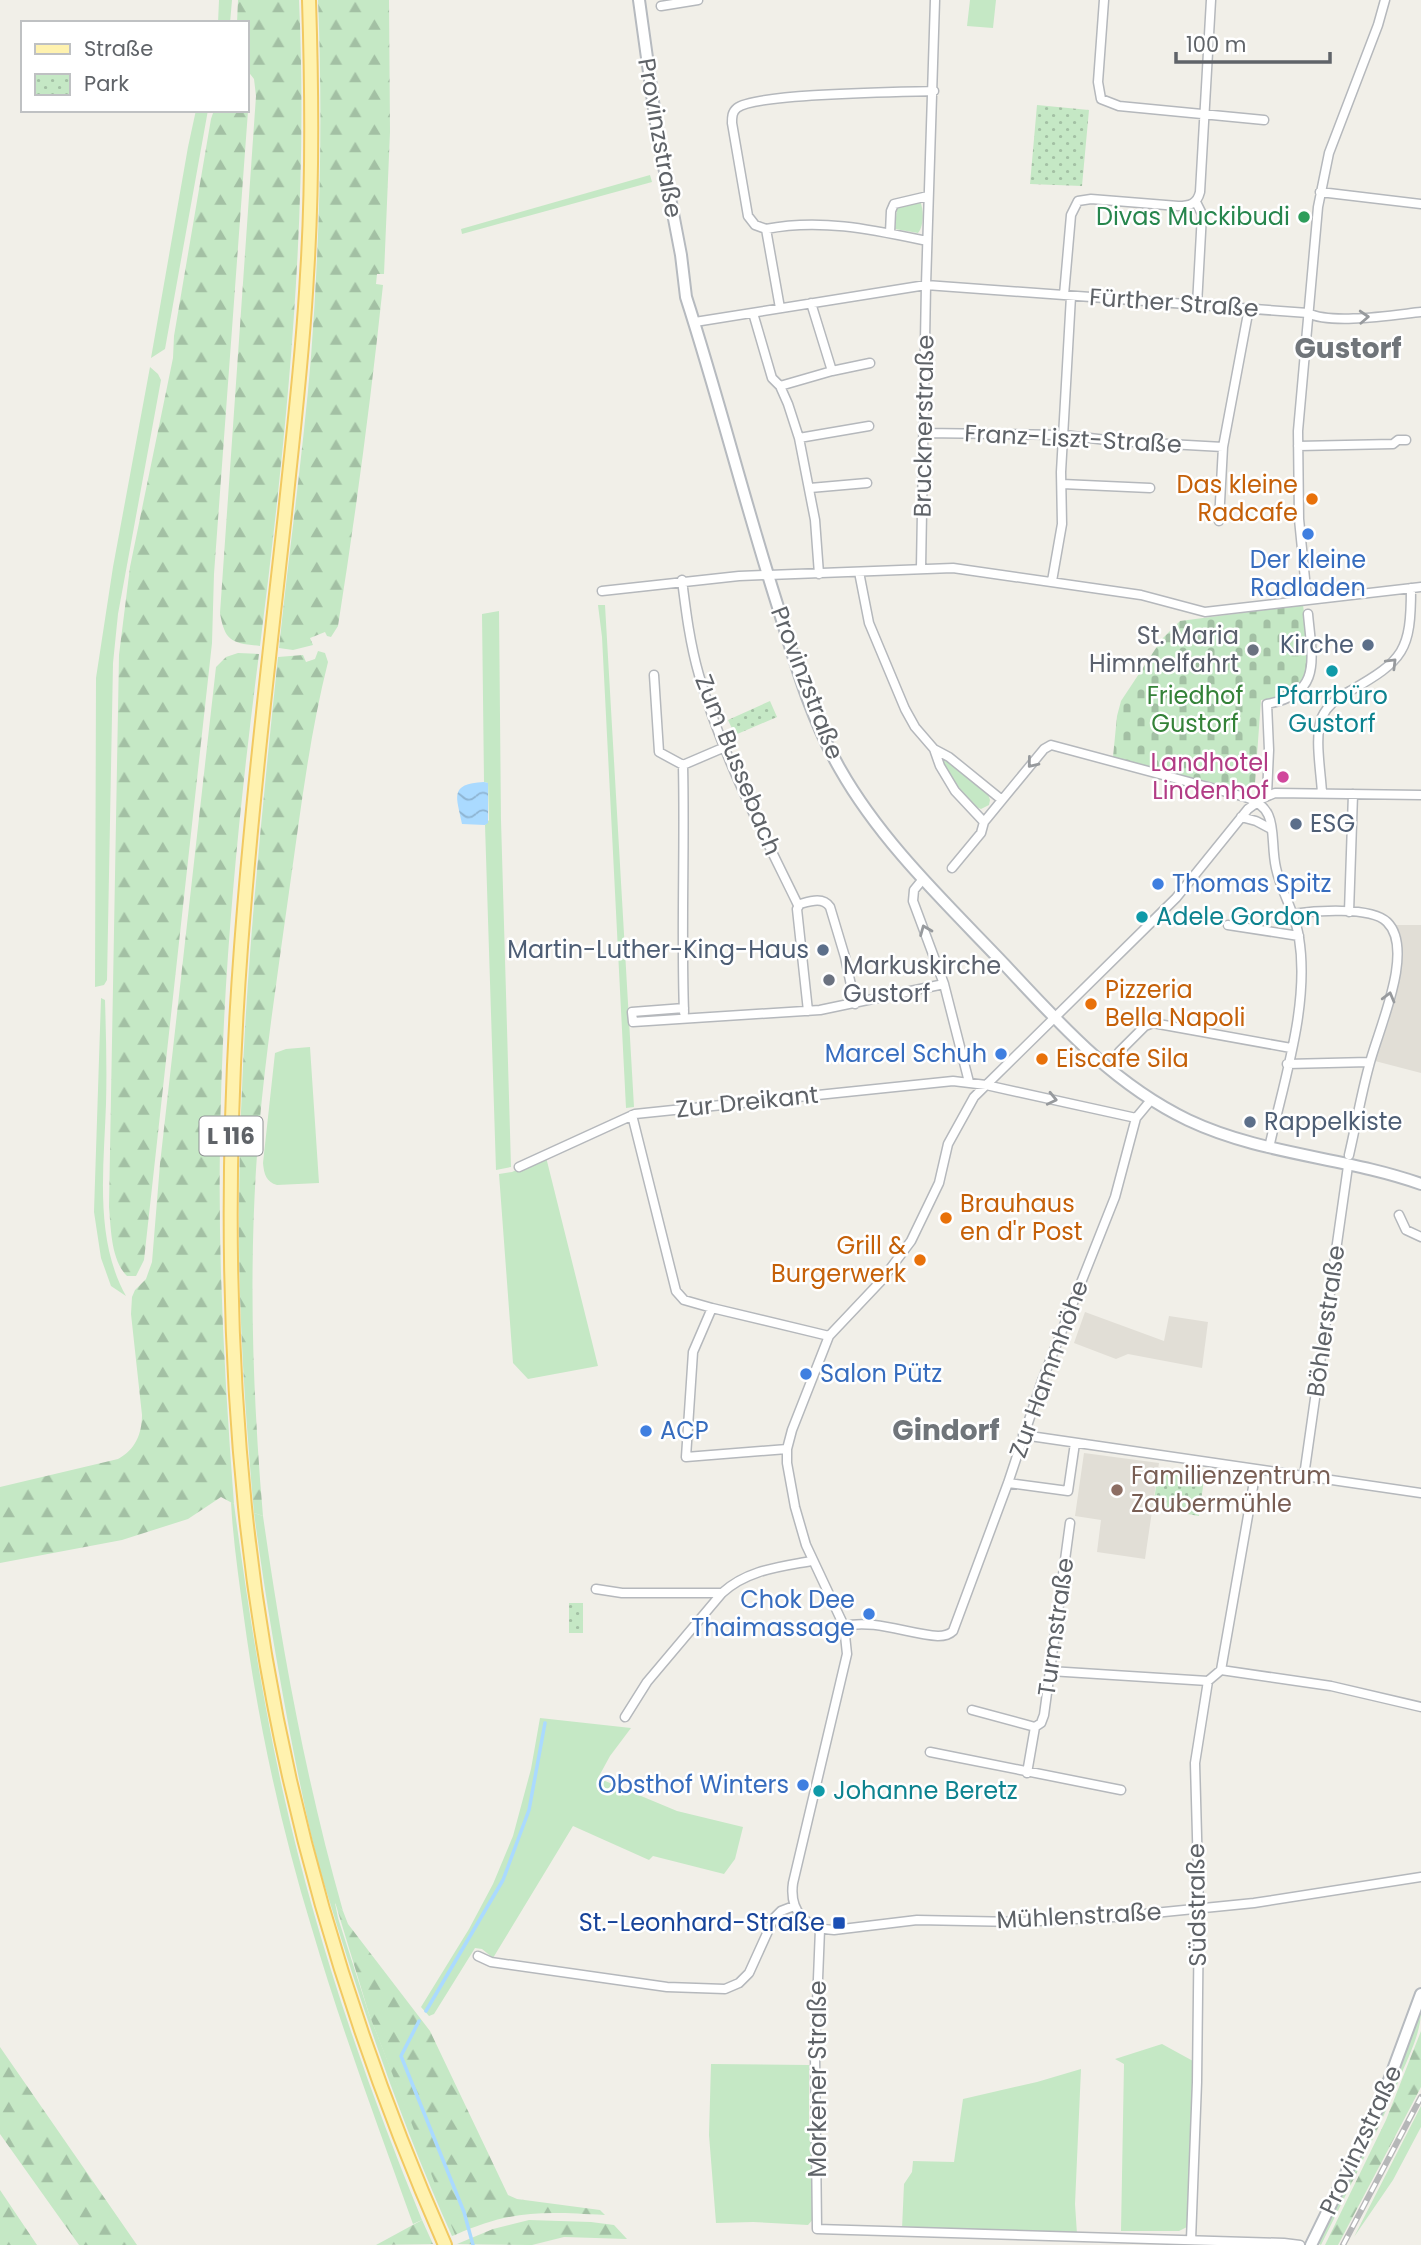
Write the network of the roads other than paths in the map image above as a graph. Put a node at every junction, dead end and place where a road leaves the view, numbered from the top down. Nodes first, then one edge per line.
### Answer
1 (309, 0) edge
2 (639, 0) edge
3 (698, 0) edge
4 (935, 0) edge
5 (1104, 0) edge
6 (1211, 0) edge
7 (1385, 0) edge
8 (661, 6) dead end
9 (933, 91) junction
10 (1204, 113) junction
11 (1264, 120) dead end
12 (1320, 192) junction
13 (928, 196) junction
14 (1196, 202) junction
15 (1421, 204) edge
16 (766, 229) junction
17 (890, 233) junction
18 (927, 240) junction
19 (926, 285) junction
20 (1067, 295) junction
21 (811, 303) junction
22 (1197, 305) junction
23 (780, 308) junction
24 (1249, 308) junction
25 (1421, 312) edge
26 (753, 313) junction
27 (1308, 313) junction
28 (695, 323) junction
29 (870, 363) dead end
30 (832, 371) junction
31 (780, 386) junction
32 (869, 426) dead end
33 (924, 433) junction
34 (1064, 435) junction
35 (800, 438) junction
36 (1406, 440) dead end
37 (1298, 446) junction
38 (1223, 447) junction
39 (867, 483) dead end
40 (1062, 484) junction
41 (810, 488) junction
42 (1150, 488) dead end
43 (1219, 521) dead end
44 (921, 568) junction
45 (859, 572) junction
46 (819, 574) junction
47 (768, 576) junction
48 (682, 580) junction
49 (1052, 581) junction
50 (1421, 587) edge
51 (1411, 588) junction
52 (602, 591) dead end
53 (1307, 599) junction
54 (1308, 614) dead end
55 (654, 675) dead end
56 (725, 747) junction
57 (934, 749) junction
58 (683, 765) junction
59 (1322, 793) junction
60 (1353, 793) junction
61 (1267, 795) junction
62 (1421, 795) edge
63 (1002, 800) junction
64 (1258, 801) junction
65 (1241, 817) junction
66 (984, 822) junction
67 (1271, 829) junction
68 (952, 869) dead end
69 (923, 879) junction
70 (798, 905) junction
71 (1349, 912) junction
72 (1292, 914) junction
73 (1228, 925) dead end
74 (1299, 936) junction
75 (944, 984) junction
76 (855, 1004) junction
77 (684, 1008) junction
78 (808, 1011) junction
79 (1055, 1018) junction
80 (684, 1019) junction
81 (1291, 1048) junction
82 (1119, 1052) dead end
83 (1369, 1062) junction
84 (1287, 1064) junction
85 (969, 1082) junction
86 (986, 1085) junction
87 (1152, 1100) junction
88 (632, 1115) junction
89 (1136, 1118) junction
90 (1269, 1148) junction
91 (1349, 1160) junction
92 (519, 1167) dead end
93 (1421, 1184) edge
94 (1399, 1215) dead end
95 (1421, 1237) edge
96 (712, 1308) junction
97 (829, 1336) junction
98 (1023, 1435) junction
99 (1075, 1443) junction
100 (787, 1449) junction
101 (1256, 1470) junction
102 (1304, 1476) junction
103 (1008, 1483) junction
104 (1421, 1493) edge
105 (1070, 1523) dead end
106 (811, 1561) junction
107 (596, 1588) dead end
108 (722, 1593) junction
109 (844, 1626) junction
110 (1221, 1670) junction
111 (1050, 1671) junction
112 (1208, 1681) junction
113 (1421, 1707) edge
114 (972, 1710) dead end
115 (625, 1717) dead end
116 (1035, 1727) junction
117 (930, 1752) dead end
118 (1027, 1773) junction
119 (1121, 1790) dead end
120 (1421, 1877) edge
121 (794, 1906) junction
122 (1199, 1909) junction
123 (820, 1929) junction
124 (478, 1956) dead end
125 (1421, 1994) edge
126 (1191, 2240) junction
127 (445, 2245) edge
128 (1300, 2245) edge
129 (1311, 2245) edge

1 - 127 main road, L 116
2 - 28 street, Provinzstraße
3 - 8 street
4 - 9 street
5 - 10 street
6 - 10 street
7 - 12 street
9 - 13 street
9 - 16 street
10 - 11 street
10 - 14 street
12 - 15 street
12 - 27 street
13 - 17 street
13 - 18 street
14 - 20 street
14 - 22 street
16 - 17 street
16 - 23 street
17 - 18 street
18 - 19 street
19 - 20 street, Fürther Straße
19 - 21 street, Fürther Straße
19 - 33 street, Brucknerstraße
20 - 22 street, Fürther Straße
20 - 34 street
21 - 23 street, Fürther Straße
21 - 30 street
22 - 24 street, Fürther Straße
23 - 26 street, Fürther Straße
24 - 27 street, Fürther Straße
24 - 38 street
27 -> 25 street, Fürther Straße
26 - 28 street, Fürther Straße
26 - 31 street
27 - 37 street
28 - 47 street, Provinzstraße
29 - 30 street
30 - 31 street
31 - 35 street
32 - 35 street
33 - 34 street, Franz-Liszt-Straße
33 - 44 street, Brucknerstraße
34 - 38 street, Franz-Liszt-Straße
34 - 40 street
35 - 41 street
36 - 37 street
37 - 53 street
38 - 43 street
39 - 41 street
40 - 42 street
40 - 49 street
41 - 46 street
44 - 45 street
44 - 49 street
45 - 46 street
45 - 57 street
46 - 47 street
47 - 48 street
47 - 69 street, Provinzstraße
48 - 52 street
48 - 56 street, Zum Bussebach
49 - 53 street
50 - 51 street
51 - 53 street
59 -> 51 street
54 - 61 street
55 - 58 street
56 - 58 street
56 - 70 street, Zum Bussebach
57 - 63 street
57 - 66 street
58 - 77 street
59 - 60 street
59 - 61 street
60 - 62 street
60 - 71 street
61 - 64 street
64 -> 63 street
63 - 66 street
64 - 65 street
64 - 67 street
65 - 67 street
65 - 79 street
66 - 68 street
67 - 72 street
75 -> 69 street
69 - 79 street, Provinzstraße
70 - 76 street
70 - 78 street, Zum Bussebach
71 - 72 street
83 -> 71 street, Böhlerstraße
72 - 74 street
73 - 74 street
74 - 81 street
75 - 76 street
75 - 85 street
76 - 78 street
77 - 80 street
77 - 80 street
78 - 80 street
79 - 86 street
79 - 87 street, Provinzstraße
81 - 82 street
81 - 84 street
83 - 84 street
83 - 91 street, Böhlerstraße
84 - 90 street
85 - 86 street, Zur Dreikant
85 - 88 street, Zur Dreikant
86 -> 89 street, Zur Dreikant
86 - 97 street
87 - 89 street, Zur Hammhöhe
87 - 90 street, Provinzstraße
88 - 92 street, Zur Dreikant
88 - 96 street
89 - 98 street, Zur Hammhöhe
90 - 91 street, Provinzstraße
91 - 93 street, Provinzstraße
91 - 102 street, Böhlerstraße
94 - 95 street
96 - 97 street
96 - 100 street
97 - 100 street
98 - 99 street
98 - 103 street, Zur Hammhöhe
99 - 101 street
99 - 103 street, Zur Hammhöhe
100 - 106 street
101 - 102 street
101 - 110 street
102 - 104 street
103 - 109 street, Zur Hammhöhe
105 - 111 street, Turmstraße
106 - 108 street
106 - 109 street
107 - 108 street
108 - 115 street
109 - 121 street
110 - 112 street
110 - 113 street
111 - 112 street
111 - 116 street, Turmstraße
112 - 122 street, Südstraße
114 - 116 street, Turmstraße
116 - 118 street, Turmstraße
117 - 118 street
118 - 119 street
120 - 122 street, Mühlenstraße
121 - 123 street
121 - 124 street
122 - 123 street, Mühlenstraße
122 - 126 street, Südstraße
123 - 126 street, Morkener Straße
125 - 129 street, Provinzstraße
126 - 128 street

